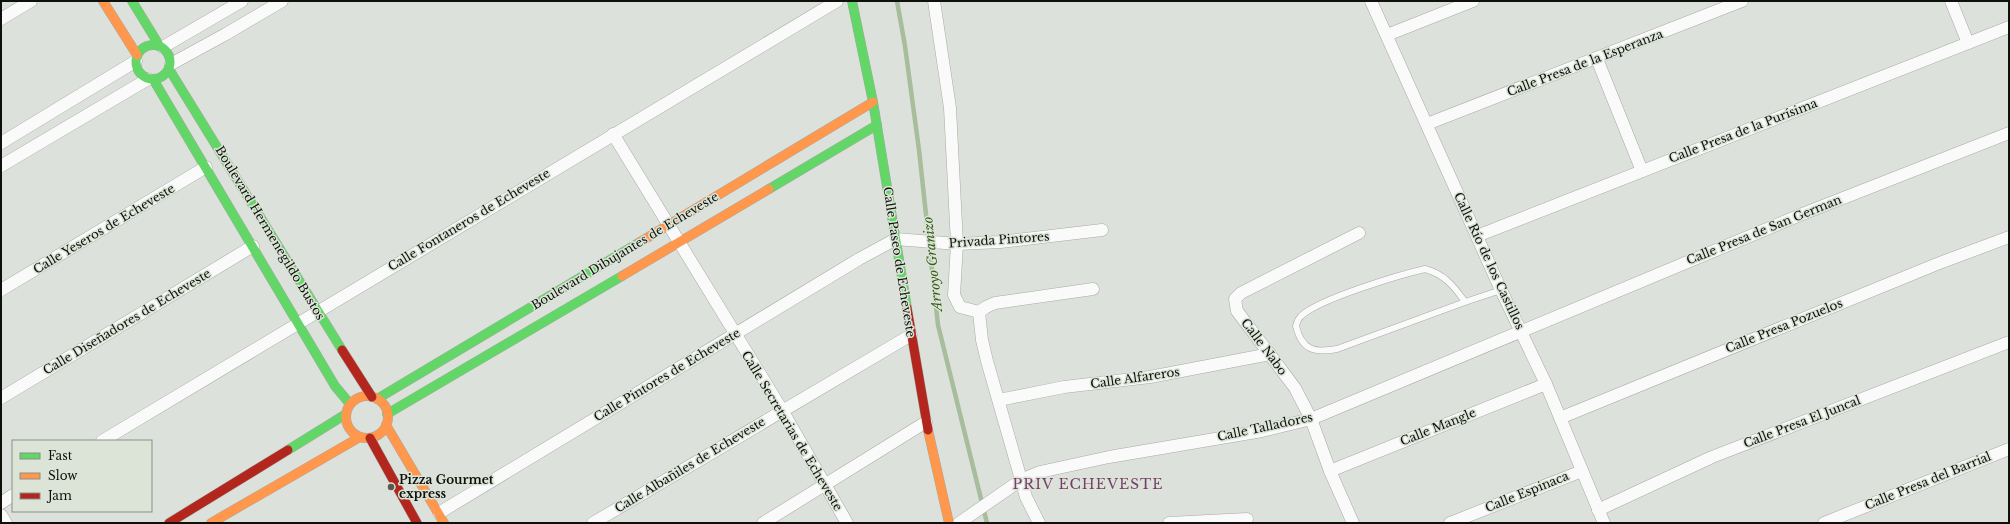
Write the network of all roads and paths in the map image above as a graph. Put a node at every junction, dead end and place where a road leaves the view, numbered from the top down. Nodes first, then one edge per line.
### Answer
1 (31, 1) edge
2 (103, 1) edge
3 (132, 1) edge
4 (242, 1) edge
5 (837, 1) edge
6 (852, 1) edge
7 (934, 1) edge
8 (1371, 1) edge
9 (1473, 1) edge
10 (1742, 1) edge
11 (1951, 1) edge
12 (279, 2) edge
13 (1, 19) edge
14 (2009, 27) edge
15 (1387, 35) junction
16 (1968, 43) junction
17 (161, 46) junction
18 (137, 58) junction
19 (1597, 59) junction
20 (170, 66) junction
21 (150, 79) junction
22 (873, 102) junction
23 (1426, 124) junction
24 (877, 125) junction
25 (2009, 133) edge
26 (613, 134) junction
27 (1, 143) edge
28 (1, 166) edge
29 (206, 168) junction
30 (1642, 171) junction
31 (669, 224) junction
32 (1102, 230) dead end
33 (1359, 233) dead end
34 (1477, 236) junction
35 (2009, 237) edge
36 (896, 239) junction
37 (679, 242) junction
38 (957, 244) junction
39 (252, 246) junction
40 (1093, 289) dead end
41 (1, 290) edge
42 (1501, 290) junction
43 (1464, 302) junction
44 (317, 312) junction
45 (979, 312) junction
46 (298, 323) junction
47 (1521, 331) junction
48 (734, 334) junction
49 (911, 335) junction
50 (2009, 342) edge
51 (1270, 354) junction
52 (1546, 384) junction
53 (1, 398) edge
54 (374, 398) junction
55 (999, 400) junction
56 (350, 404) junction
57 (782, 410) junction
58 (346, 414) junction
59 (387, 414) junction
60 (1560, 418) junction
61 (1311, 419) junction
62 (926, 422) junction
63 (386, 425) junction
64 (360, 437) junction
65 (370, 438) junction
66 (104, 440) edge
67 (2009, 449) edge
68 (1330, 471) junction
69 (1582, 471) junction
70 (1017, 483) junction
71 (825, 485) junction
72 (12, 496) edge
73 (1, 503) edge
74 (1598, 510) junction
75 (1, 515) edge
76 (442, 518) edge
77 (1247, 519) dead end
78 (6, 523) edge
79 (169, 523) edge
80 (211, 523) edge
81 (417, 523) edge
82 (593, 523) edge
83 (763, 523) edge
84 (847, 523) edge
85 (949, 523) edge
86 (959, 523) edge
87 (1039, 523) edge
88 (1169, 523) edge
89 (1353, 523) edge
90 (1450, 523) edge
91 (1604, 523) edge
92 (1824, 523) edge

1 - 13 street
2 - 18 street
3 - 17 street
4 - 17 street
5 - 26 street, Calle Fontaneros de Echeveste
6 - 22 street, Calle Paseo de Echeveste
7 - 38 street
8 - 15 street, Calle Río de los Castillos
9 - 15 street
10 - 19 street, Calle Presa de la Esperanza
11 - 16 street
12 - 20 street
14 - 16 street, Calle Presa de la Purísima
15 - 23 street, Calle Río de los Castillos
16 - 30 street, Calle Presa de la Purísima
17 - 18 street
17 - 20 street
18 - 21 street
18 - 27 street
19 - 23 street, Calle Presa de la Esperanza
19 - 30 street
20 - 21 street
20 - 44 street, Boulevard Hermenegildo Bustos
21 - 28 street
21 - 29 street, Boulevard Hermenegildo Bustos
22 - 24 street, Calle Paseo de Echeveste
22 - 31 street, Boulevard Dibujantes de Echeveste
23 - 34 street, Calle Río de los Castillos
24 - 36 street, Calle Paseo de Echeveste
24 - 37 street, Boulevard Dibujantes de Echeveste
25 - 47 street, Calle Presa de San German
26 - 31 street, Calle Secretarias de Echeveste
26 - 44 street, Calle Fontaneros de Echeveste
29 - 39 street, Boulevard Hermenegildo Bustos
29 - 41 street, Calle Yeseros de Echeveste
30 - 34 street, Calle Presa de la Purísima
31 - 37 street, Calle Secretarias de Echeveste
31 - 54 street, Boulevard Dibujantes de Echeveste
32 - 38 street, Privada Pintores
33 - 51 street, Calle Nabo
34 - 42 street, Calle Río de los Castillos
35 - 60 street, Calle Presa Pozuelos
36 - 38 street, Privada Pintores
36 - 48 street, Calle Pintores de Echeveste
36 - 49 street, Calle Paseo de Echeveste
37 - 48 street, Calle Secretarias de Echeveste
37 - 59 street, Boulevard Dibujantes de Echeveste
38 - 45 street
39 - 46 street, Boulevard Hermenegildo Bustos
39 - 53 street, Calle Diseñadores de Echeveste
40 - 45 street
42 - 43 lane
42 - 47 street, Calle Río de los Castillos
43 - 43 lane
44 - 46 street, Calle Fontaneros de Echeveste
44 - 54 street, Boulevard Hermenegildo Bustos
45 - 55 street
46 - 56 street, Boulevard Hermenegildo Bustos
46 - 66 street, Calle Fontaneros de Echeveste
47 - 52 street, Calle Río de los Castillos
47 - 61 street, Calle Talladores
48 - 57 street, Calle Secretarias de Echeveste
48 - 76 street, Calle Pintores de Echeveste
49 - 57 street, Calle Albañiles de Echeveste
49 - 62 street, Calle Paseo de Echeveste
50 - 74 street, Calle Presa El Juncal
51 - 55 street, Calle Alfareros
51 - 61 street, Calle Nabo
52 - 60 street, Calle Río de los Castillos
52 - 68 street, Calle Mangle
54 - 56 street
54 - 59 street
55 - 70 street
56 - 58 street
57 - 71 street, Calle Secretarias de Echeveste
57 - 82 street, Calle Albañiles de Echeveste
58 - 64 street
58 - 79 street
59 - 63 street
60 - 69 street, Calle Río de los Castillos
61 - 68 street, Calle Nabo
61 - 70 street, Calle Talladores
62 - 71 street
62 - 85 street, Calle Paseo de Echeveste
63 - 65 street
63 - 76 street
64 - 65 street
64 - 80 street
65 - 81 street
67 - 92 street, Calle Presa del Barrial
68 - 89 street, Calle Nabo
69 - 74 street, Calle Río de los Castillos
69 - 90 street, Calle Espinaca
70 - 86 street, Calle Talladores
70 - 87 street
71 - 83 street
71 - 84 street, Calle Secretarias de Echeveste
72 - 73 street
74 - 91 street, Calle Río de los Castillos
75 - 78 street
77 - 88 street

